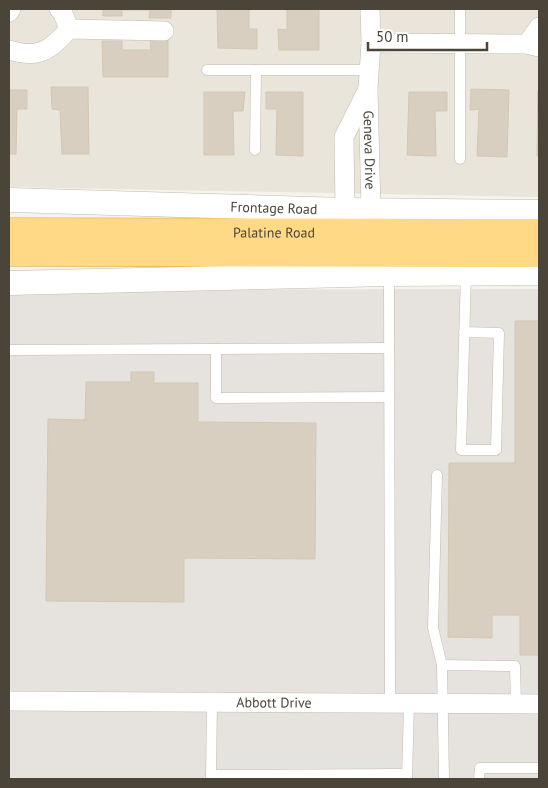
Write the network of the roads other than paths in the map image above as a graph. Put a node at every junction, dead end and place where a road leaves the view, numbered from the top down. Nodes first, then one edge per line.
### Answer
1 (11, 9) edge
2 (59, 9) edge
3 (370, 9) edge
4 (460, 9) edge
5 (9, 12) edge
6 (539, 27) edge
7 (69, 29) junction
8 (164, 31) dead end
9 (371, 44) junction
10 (460, 44) junction
11 (533, 45) edge
12 (9, 50) edge
13 (207, 70) dead end
14 (256, 70) junction
15 (369, 70) junction
16 (368, 90) junction
17 (255, 150) dead end
18 (460, 159) dead end
19 (9, 200) edge
20 (345, 210) junction
21 (371, 210) junction
22 (539, 212) edge
23 (9, 232) edge
24 (539, 233) edge
25 (9, 252) edge
26 (539, 253) edge
27 (466, 273) junction
28 (389, 274) junction
29 (539, 274) edge
30 (9, 283) edge
31 (464, 332) junction
32 (389, 348) junction
33 (216, 349) junction
34 (9, 350) edge
35 (389, 397) junction
36 (436, 475) dead end
37 (442, 665) junction
38 (9, 701) edge
39 (212, 702) junction
40 (390, 703) junction
41 (408, 704) junction
42 (444, 704) junction
43 (516, 704) junction
44 (539, 704) edge
45 (539, 768) edge
46 (211, 777) edge
47 (407, 777) edge
48 (444, 779) edge
49 (479, 779) edge

1 - 5 street
2 - 7 street
3 - 9 street, Geneva Drive
4 - 10 lane
6 - 11 street
7 - 8 street
7 - 12 street
9 - 10 street
9 - 15 street, Geneva Drive
10 - 11 street
10 - 18 lane
13 - 14 lane
14 - 15 lane
14 - 17 lane
15 - 16 street, Geneva Drive
16 - 20 street, Geneva Drive
16 - 21 street, Geneva Drive
19 - 20 street, Frontage Road
20 - 21 street, Frontage Road
21 - 22 street, Frontage Road
23 - 24 highway, Palatine Road
25 - 26 highway, Palatine Road
27 - 28 street
27 - 29 street
27 - 31 lane
28 - 30 street
28 - 32 lane
31 - 31 lane
32 - 33 lane
32 - 35 lane
33 - 34 lane
33 - 35 lane
35 - 40 lane
36 - 37 lane
37 - 42 lane
37 - 43 lane
38 - 39 street, Abbott Drive
39 - 40 street, Abbott Drive
39 - 46 lane
40 - 41 street, Abbott Drive
41 - 42 street, Abbott Drive
41 - 47 lane
42 - 43 street, Abbott Drive
42 - 48 lane
43 - 44 street, Abbott Drive
45 - 49 lane
46 - 47 lane

